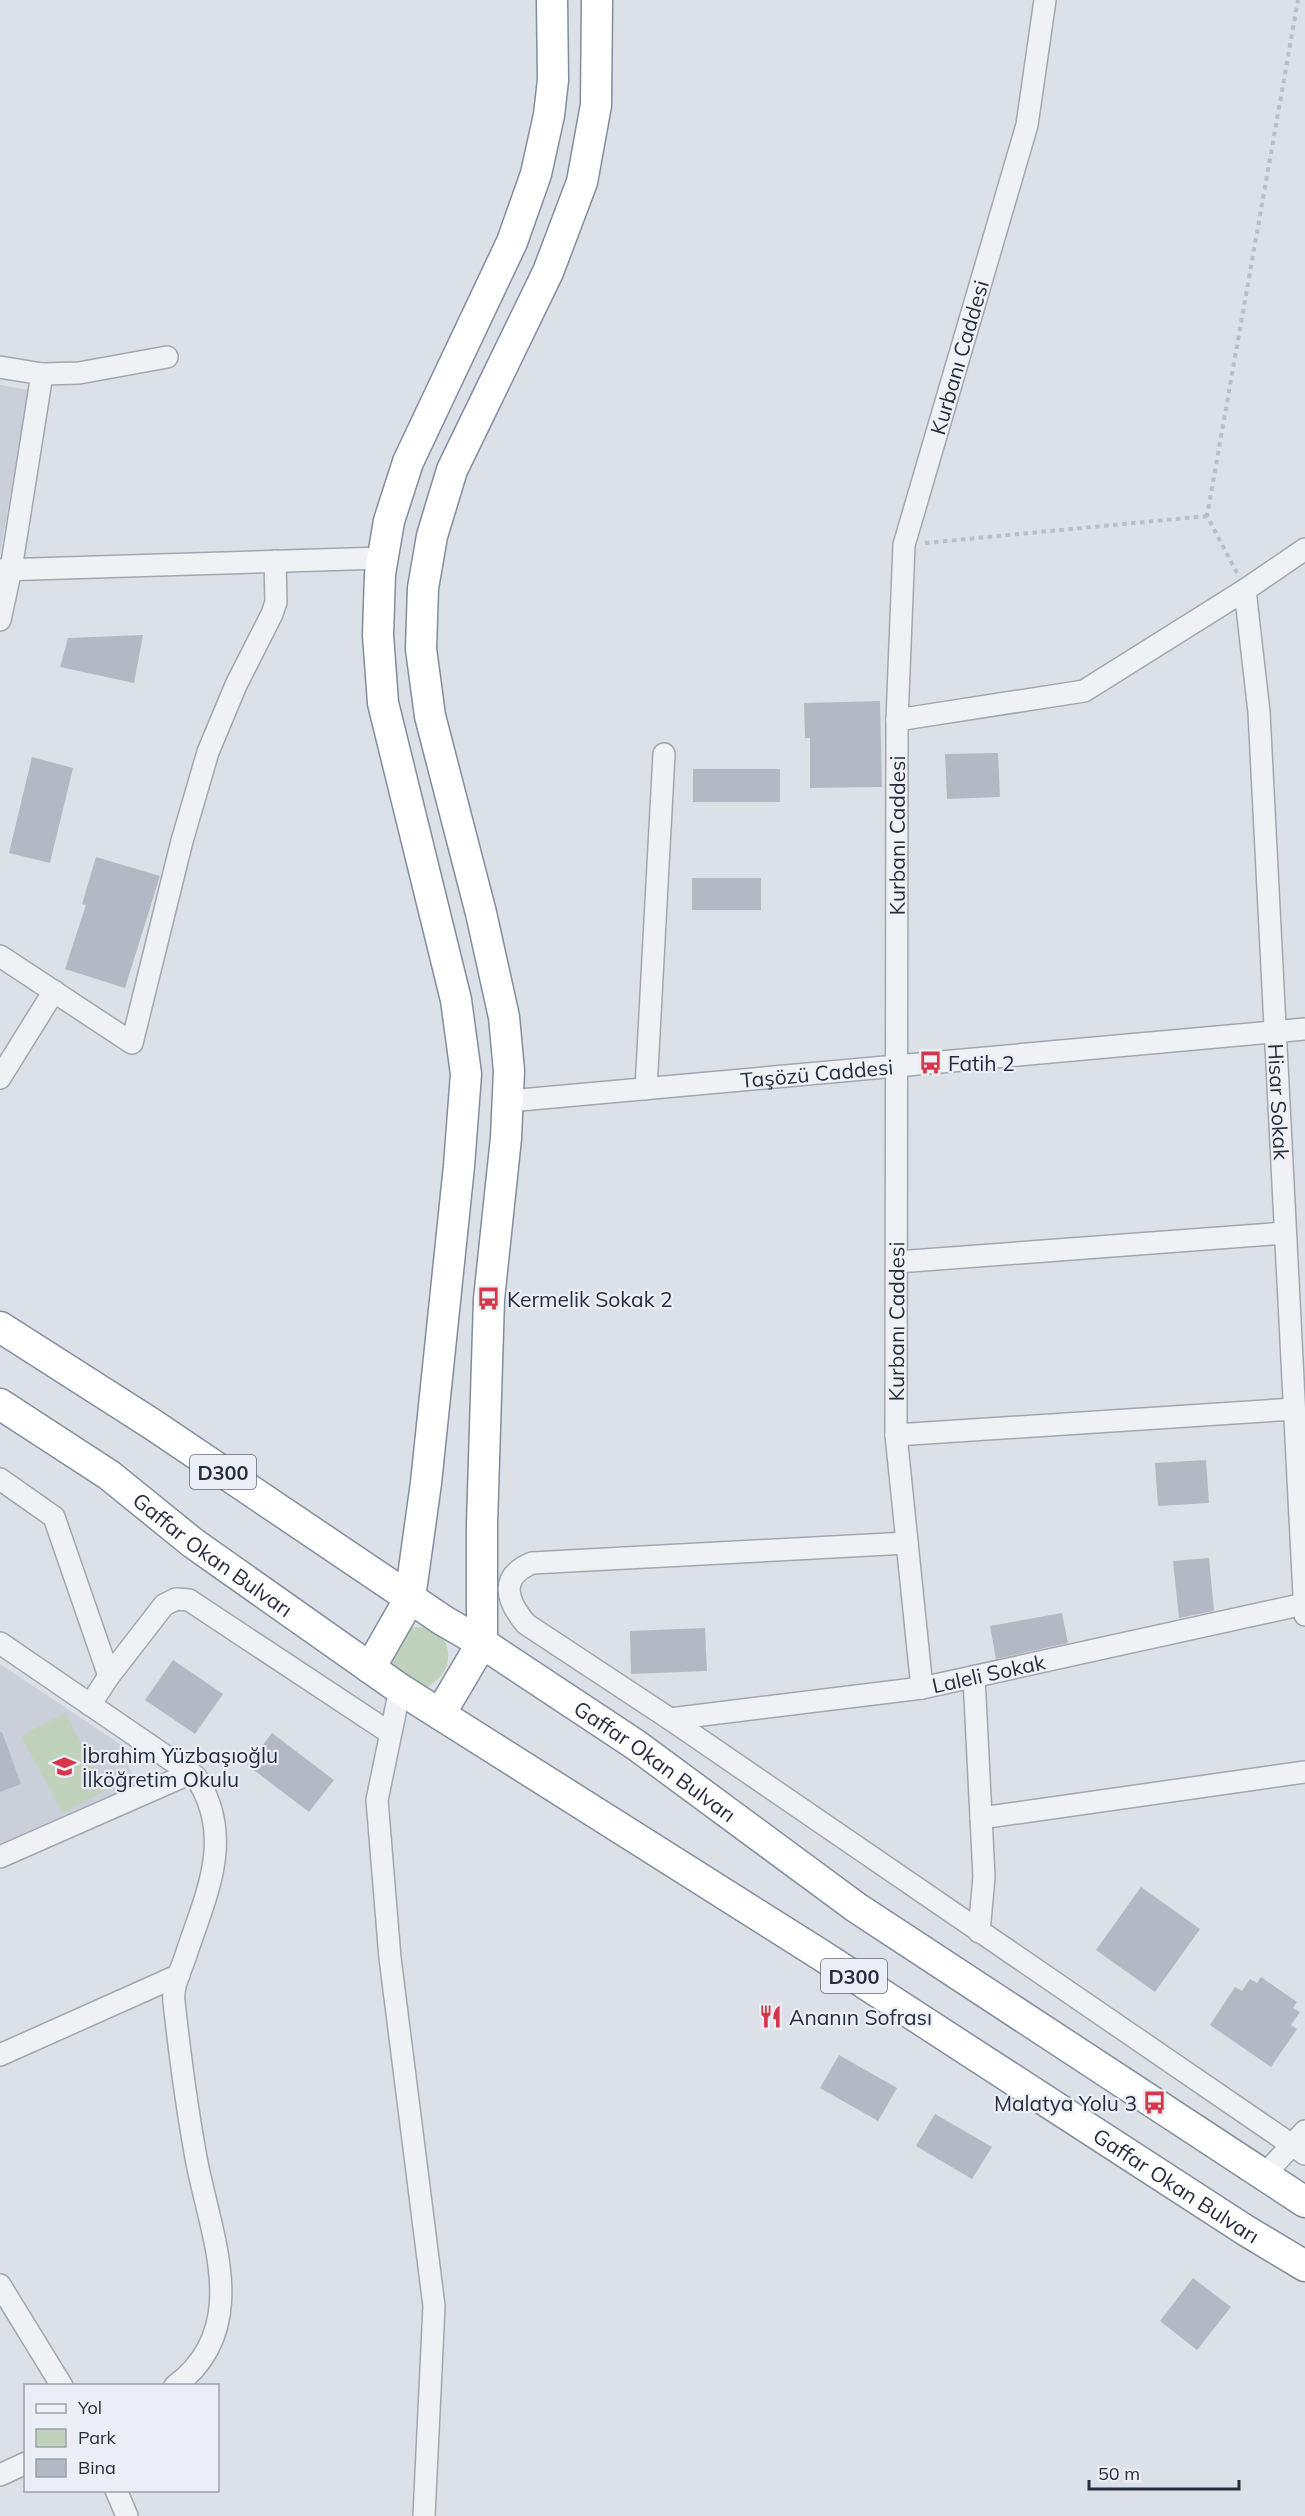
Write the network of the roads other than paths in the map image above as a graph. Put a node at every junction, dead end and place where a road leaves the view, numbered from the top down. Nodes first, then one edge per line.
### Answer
1 (552, 0) edge
2 (597, 0) edge
3 (1045, 0) edge
4 (167, 357) dead end
5 (0, 367) edge
6 (42, 374) junction
7 (1305, 549) edge
8 (382, 558) junction
9 (275, 561) junction
10 (5, 570) edge
11 (1245, 590) junction
12 (0, 620) edge
13 (897, 720) junction
14 (664, 754) dead end
15 (0, 956) edge
16 (54, 991) junction
17 (1305, 1029) edge
18 (1274, 1030) junction
19 (898, 1067) junction
20 (0, 1078) edge
21 (646, 1089) junction
22 (509, 1101) junction
23 (1285, 1233) junction
24 (897, 1262) junction
25 (0, 1327) edge
26 (0, 1404) edge
27 (1294, 1409) junction
28 (896, 1435) junction
29 (0, 1479) edge
30 (907, 1543) junction
31 (1303, 1549) edge
32 (410, 1598) junction
33 (1304, 1604) edge
34 (1305, 1615) edge
35 (0, 1643) edge
36 (482, 1643) junction
37 (370, 1668) junction
38 (108, 1676) junction
39 (974, 1677) junction
40 (400, 1689) junction
41 (922, 1689) junction
42 (90, 1705) junction
43 (440, 1714) junction
44 (670, 1719) junction
45 (390, 1733) junction
46 (1305, 1772) edge
47 (190, 1773) junction
48 (981, 1818) junction
49 (0, 1857) edge
50 (979, 1932) junction
51 (179, 1976) junction
52 (0, 2055) edge
53 (1301, 2143) edge
54 (1264, 2175) junction
55 (1305, 2202) edge
56 (1305, 2266) edge
57 (0, 2285) edge
58 (61, 2384) edge
59 (176, 2384) edge
60 (24, 2464) edge
61 (0, 2475) edge
62 (117, 2492) edge
63 (127, 2516) edge
64 (424, 2516) edge

1 - 8 highway
2 - 22 highway
3 - 13 street, Kurbanı Caddesi
4 - 6 street
5 - 6 street
6 - 10 street
7 - 11 street
8 - 9 street
8 - 32 highway
9 - 10 street
9 - 16 street
10 - 12 street
11 - 13 street
11 - 18 street, Hisar Sokak
13 - 19 street, Kurbanı Caddesi
14 - 21 street
15 - 16 street
16 - 20 street
17 - 18 street, Taşözü Caddesi
18 - 19 street, Taşözü Caddesi
18 - 23 street, Hisar Sokak
19 - 21 street, Taşözü Caddesi
19 - 24 street, Kurbanı Caddesi
21 - 22 street, Taşözü Caddesi
22 - 36 highway
23 - 24 street
23 - 27 street, Hisar Sokak
24 - 28 street, Kurbanı Caddesi
25 - 32 highway, Gaffar Okan Bulvarı / D300
26 - 37 highway, Gaffar Okan Bulvarı / D300
27 - 28 street
27 - 31 street, Hisar Sokak
28 - 30 street, Kurbanı Caddesi
29 - 38 street
30 - 41 street, Kurbanı Caddesi
30 - 44 street
31 - 33 street, Hisar Sokak
32 - 36 highway, Gaffar Okan Bulvarı / D300
32 - 37 highway
33 - 34 street, Hisar Sokak
33 - 39 street, Laleli Sokak
35 - 42 street
36 - 43 highway
36 - 54 highway, Gaffar Okan Bulvarı / D300
37 - 40 highway, Gaffar Okan Bulvarı / D300
38 - 42 street
38 - 45 street
39 - 41 street, Laleli Sokak
39 - 48 street
40 - 43 highway, Gaffar Okan Bulvarı / D300
40 - 45 street
41 - 44 street, Laleli Sokak
42 - 47 street
43 - 56 highway, Gaffar Okan Bulvarı / D300
44 - 50 street
45 - 64 street
46 - 48 street
47 - 49 street
47 - 51 street
48 - 50 street
50 - 53 street
51 - 52 street
51 - 59 street
53 - 54 street
54 - 55 highway, Gaffar Okan Bulvarı / D300
57 - 58 street
60 - 61 street
62 - 63 street

